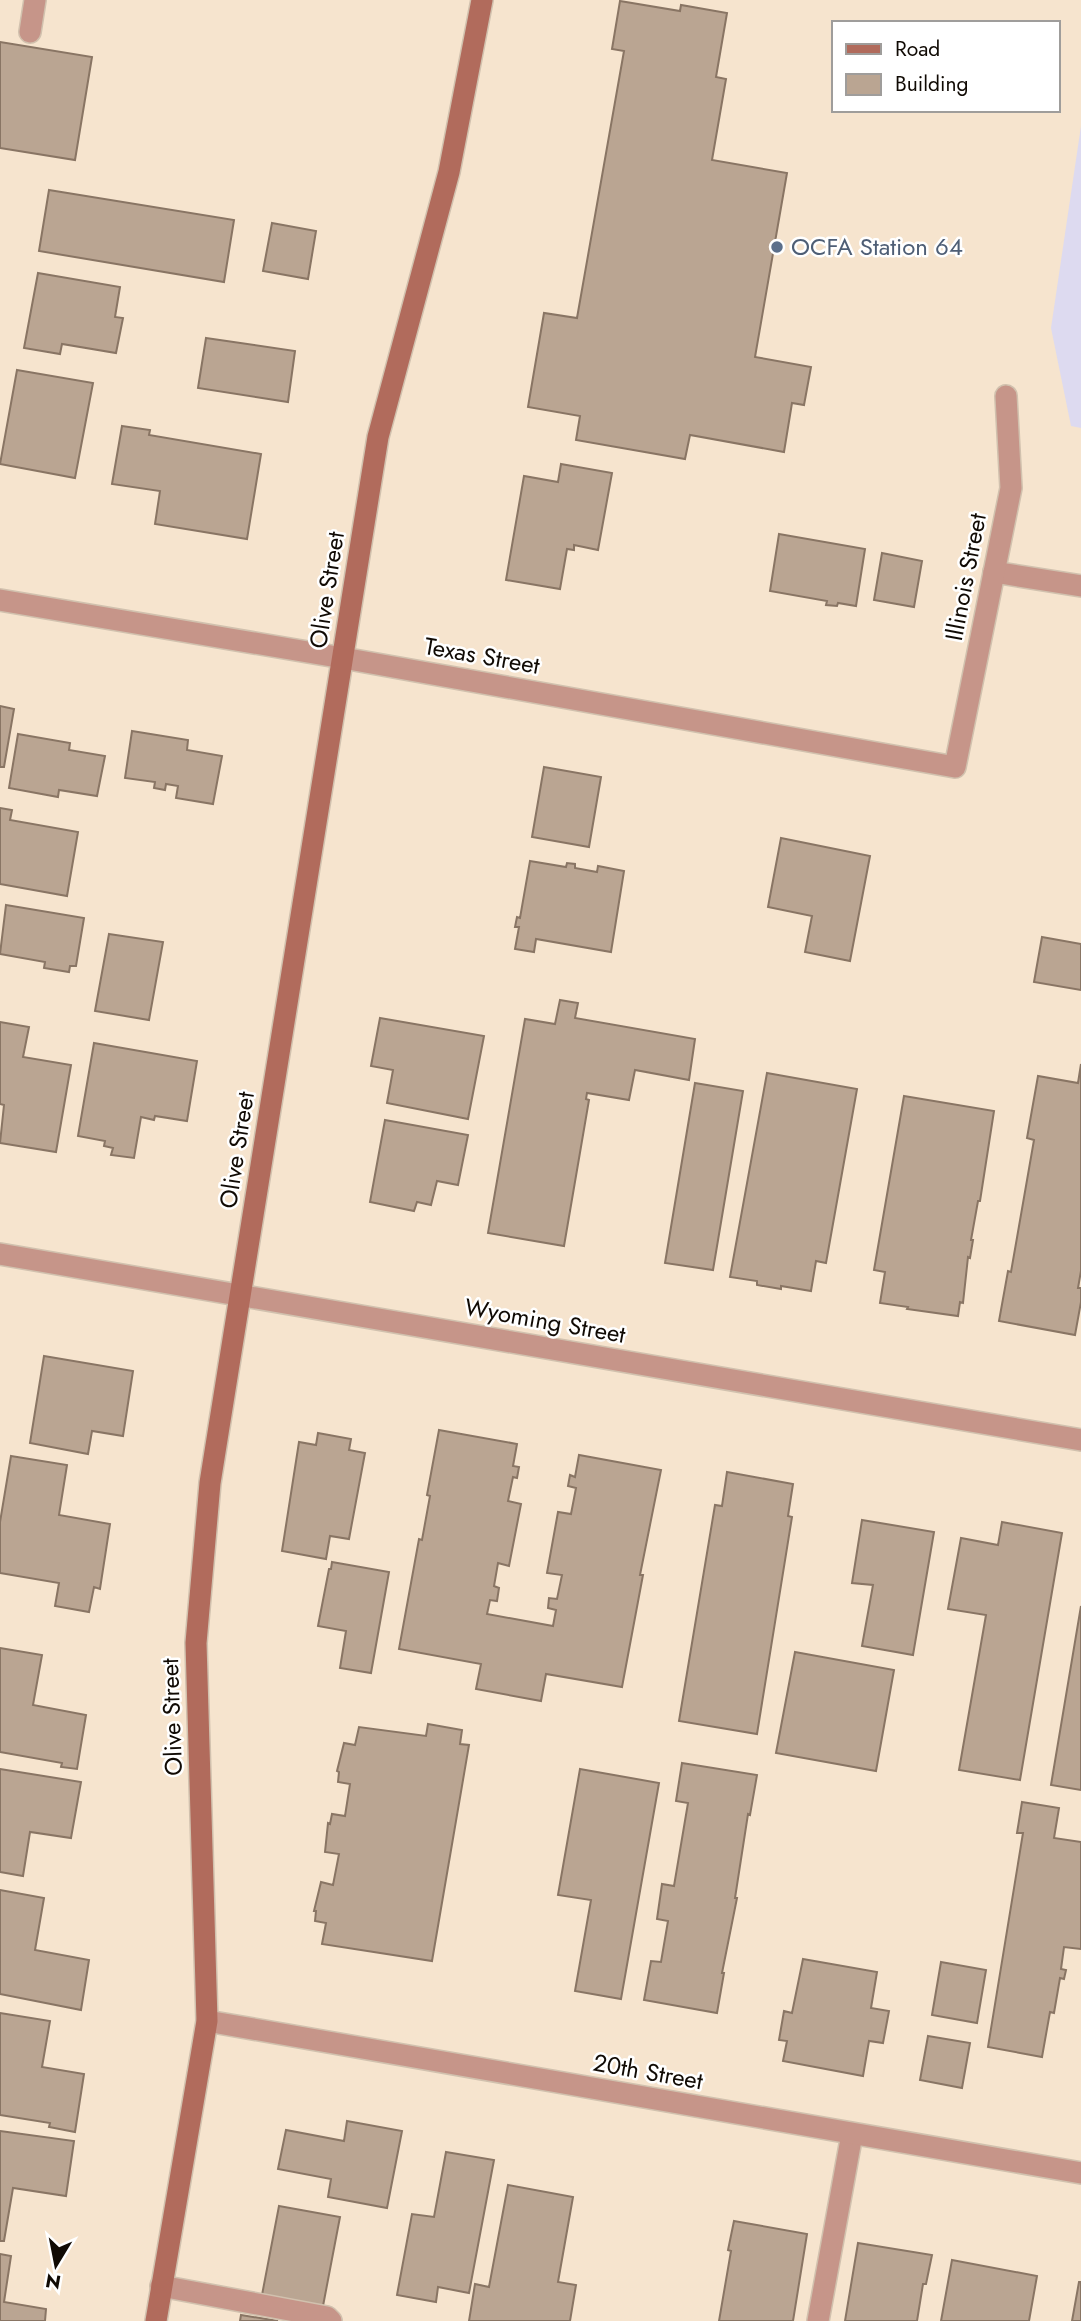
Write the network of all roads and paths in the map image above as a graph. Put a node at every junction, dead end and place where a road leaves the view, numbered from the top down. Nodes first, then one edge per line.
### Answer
1 (35, 0) edge
2 (482, 0) edge
3 (30, 32) dead end
4 (1006, 396) dead end
5 (994, 572) junction
6 (1081, 586) edge
7 (0, 600) edge
8 (343, 658) junction
9 (955, 767) joint
10 (0, 1254) edge
11 (240, 1296) junction
12 (1081, 1440) edge
13 (207, 2021) junction
14 (852, 2134) junction
15 (1081, 2173) edge
16 (161, 2286) junction
17 (156, 2321) edge
18 (331, 2321) edge
19 (818, 2321) edge

1 - 3 street
2 - 8 street, Olive Street
4 - 5 street, Illinois Street
5 - 6 street
5 - 9 street, Illinois Street
7 - 8 street, Texas Street
8 - 9 street, Texas Street
8 - 11 street, Olive Street
10 - 11 street, Wyoming Street
11 - 12 street, Wyoming Street
11 - 13 street, Olive Street
13 - 14 street, 20th Street
13 - 16 street, Olive Street
14 - 15 street, 20th Street
14 - 19 street
16 - 17 street, Olive Street
16 - 18 street

